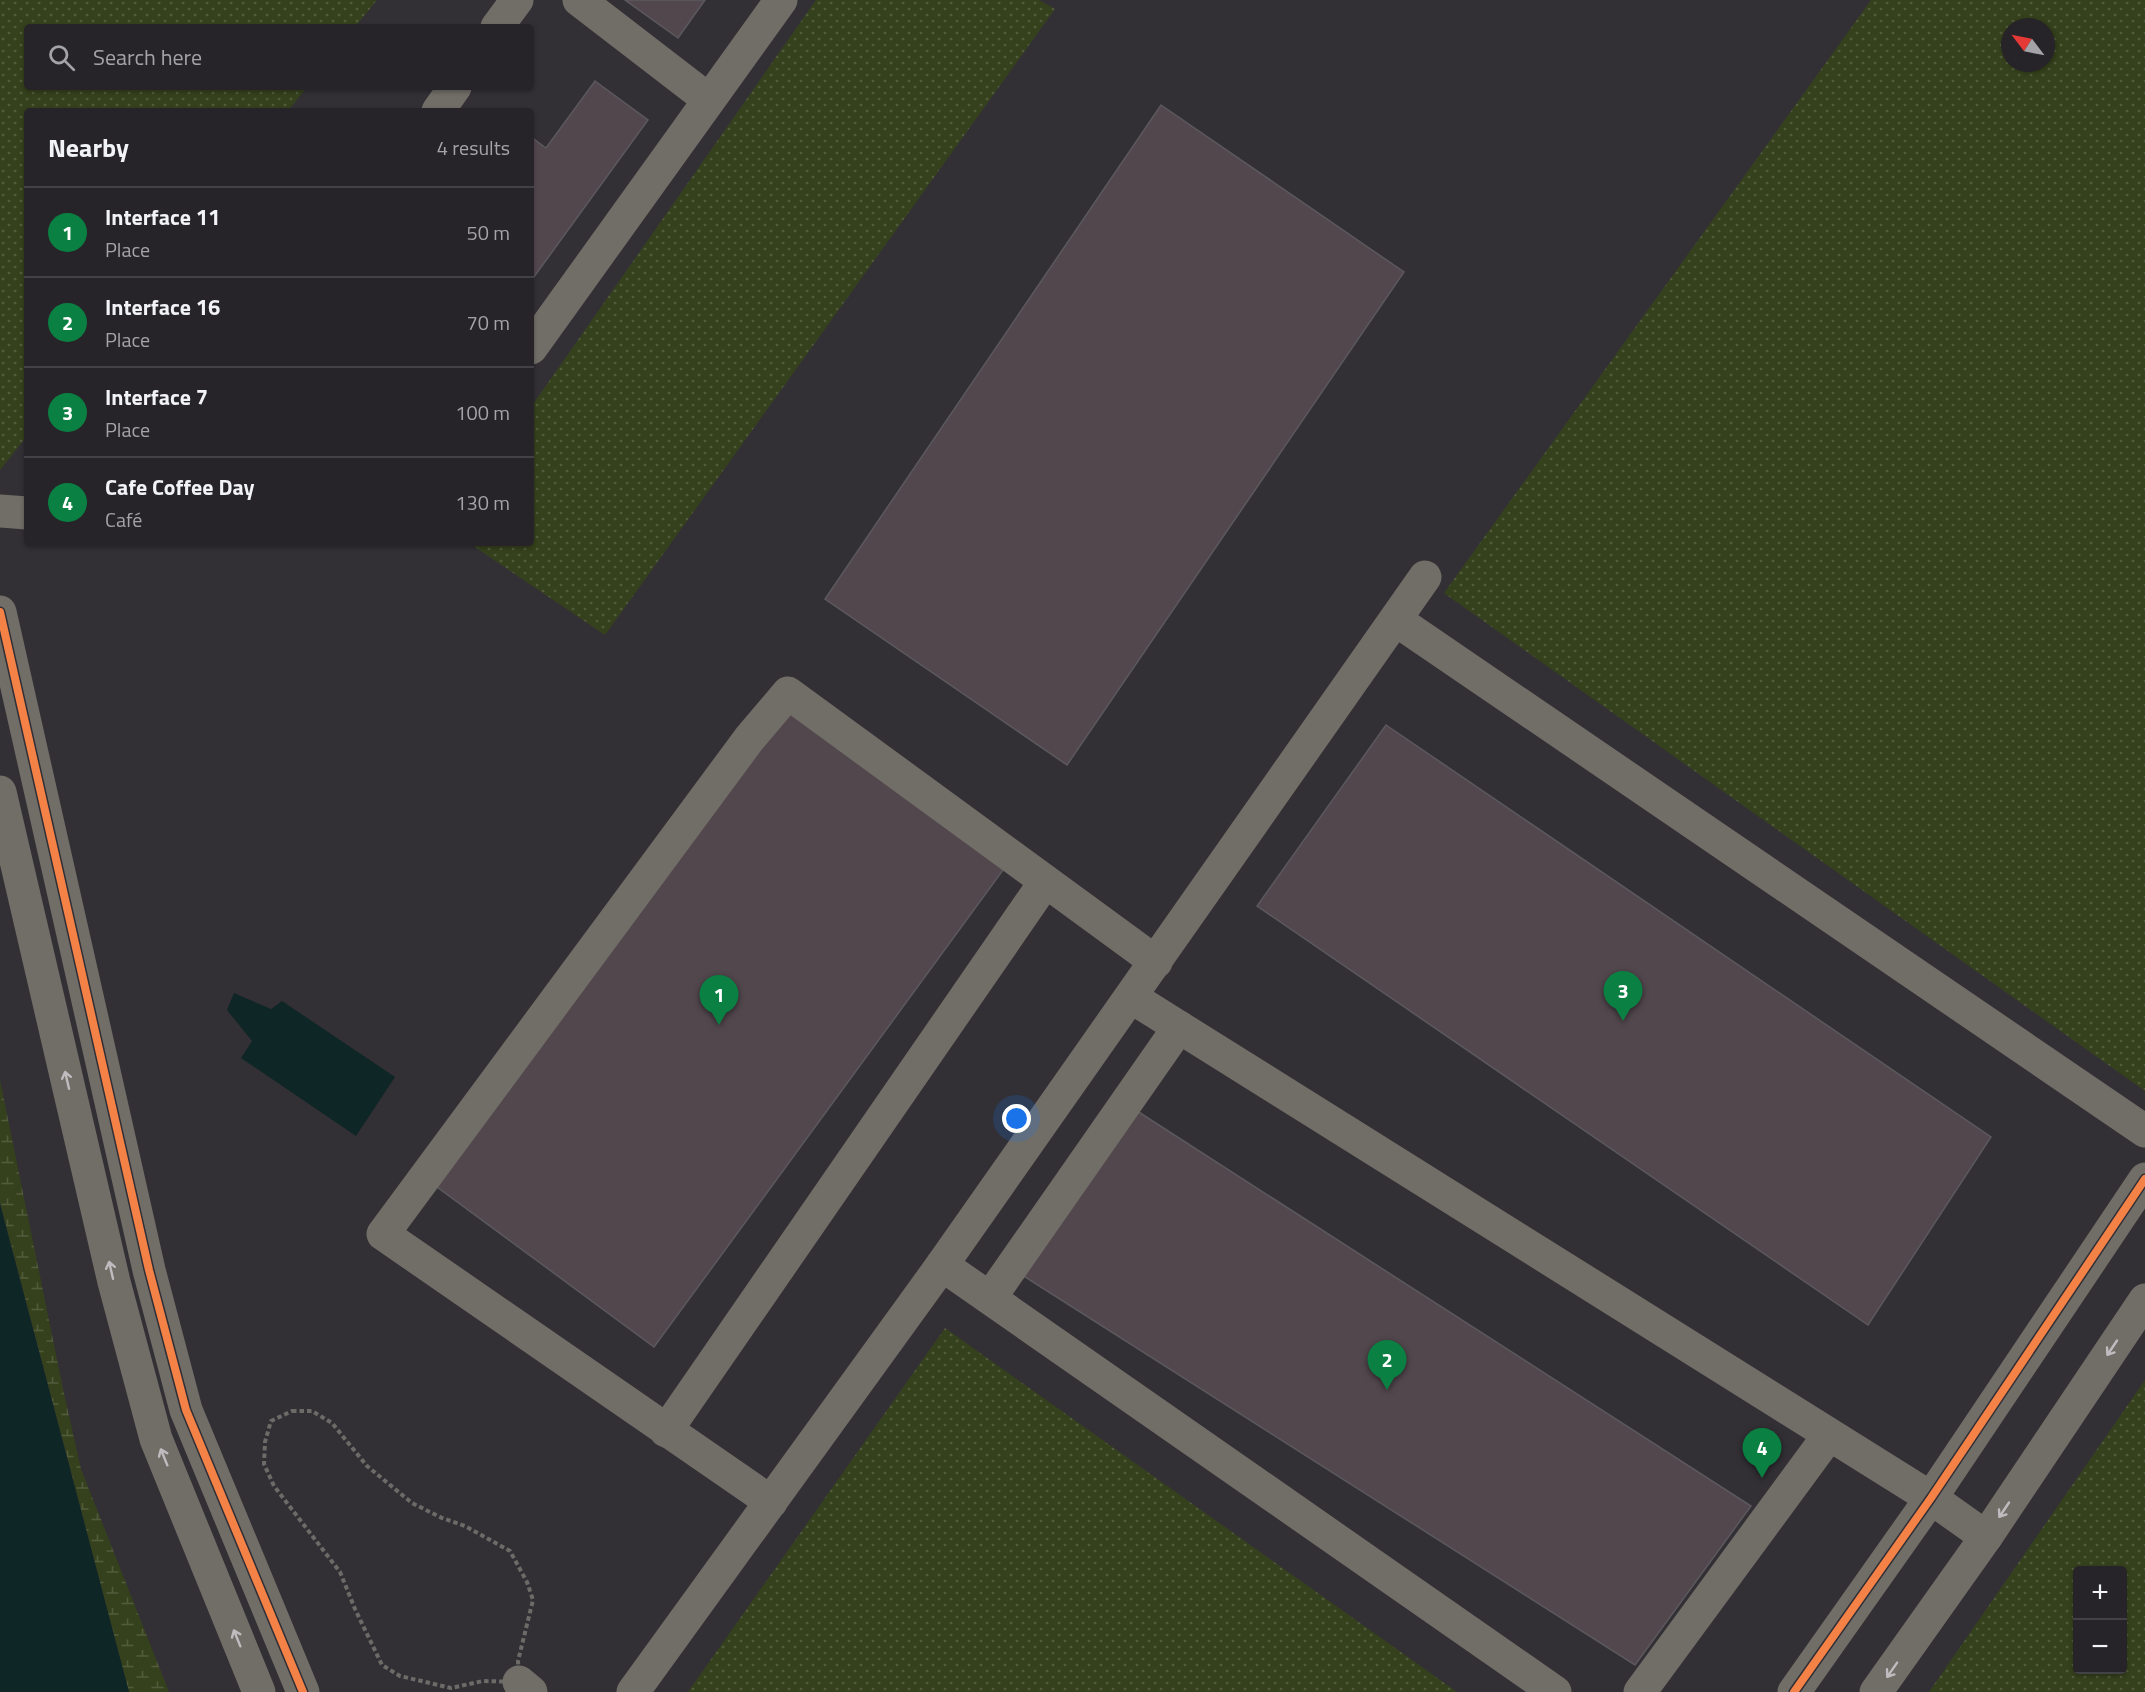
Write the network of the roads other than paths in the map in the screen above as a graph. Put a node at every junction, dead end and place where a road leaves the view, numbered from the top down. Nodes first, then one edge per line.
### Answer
1 (517, 0) edge
2 (579, 0) edge
3 (781, 0) edge
4 (499, 24) edge
5 (453, 90) edge
6 (709, 100) junction
7 (440, 108) edge
8 (534, 344) edge
9 (0, 511) edge
10 (24, 513) edge
11 (1425, 577) dead end
12 (0, 612) edge
13 (1396, 620) junction
14 (0, 792) edge
15 (1046, 882) junction
16 (1156, 962) junction
17 (1131, 997) junction
18 (1179, 1027) junction
19 (2145, 1131) edge
20 (2145, 1179) edge
21 (942, 1265) junction
22 (990, 1298) junction
23 (2145, 1300) edge
24 (666, 1431) junction
25 (1829, 1435) junction
26 (1930, 1498) junction
27 (771, 1502) junction
28 (1986, 1537) junction
29 (259, 1692) edge
30 (303, 1692) edge
31 (633, 1692) edge
32 (1555, 1692) edge
33 (1640, 1692) edge
34 (1794, 1692) edge
35 (1876, 1692) edge

1 - 4 street
2 - 6 street
3 - 6 street
5 - 7 street
6 - 8 street
9 - 10 street
11 - 13 street
12 - 30 street
13 - 16 street
13 - 19 street
29 -> 14 street
15 - 16 street
15 - 24 street
15 - 24 street
16 - 17 street
17 - 18 street
17 - 21 street
18 - 22 street
18 - 25 street
20 - 26 street
21 - 22 street
21 - 27 street
22 - 32 street
23 -> 28 street
24 - 27 street
25 - 26 street
25 - 33 street
26 - 28 street
26 - 34 street
27 - 31 street
28 -> 35 street

